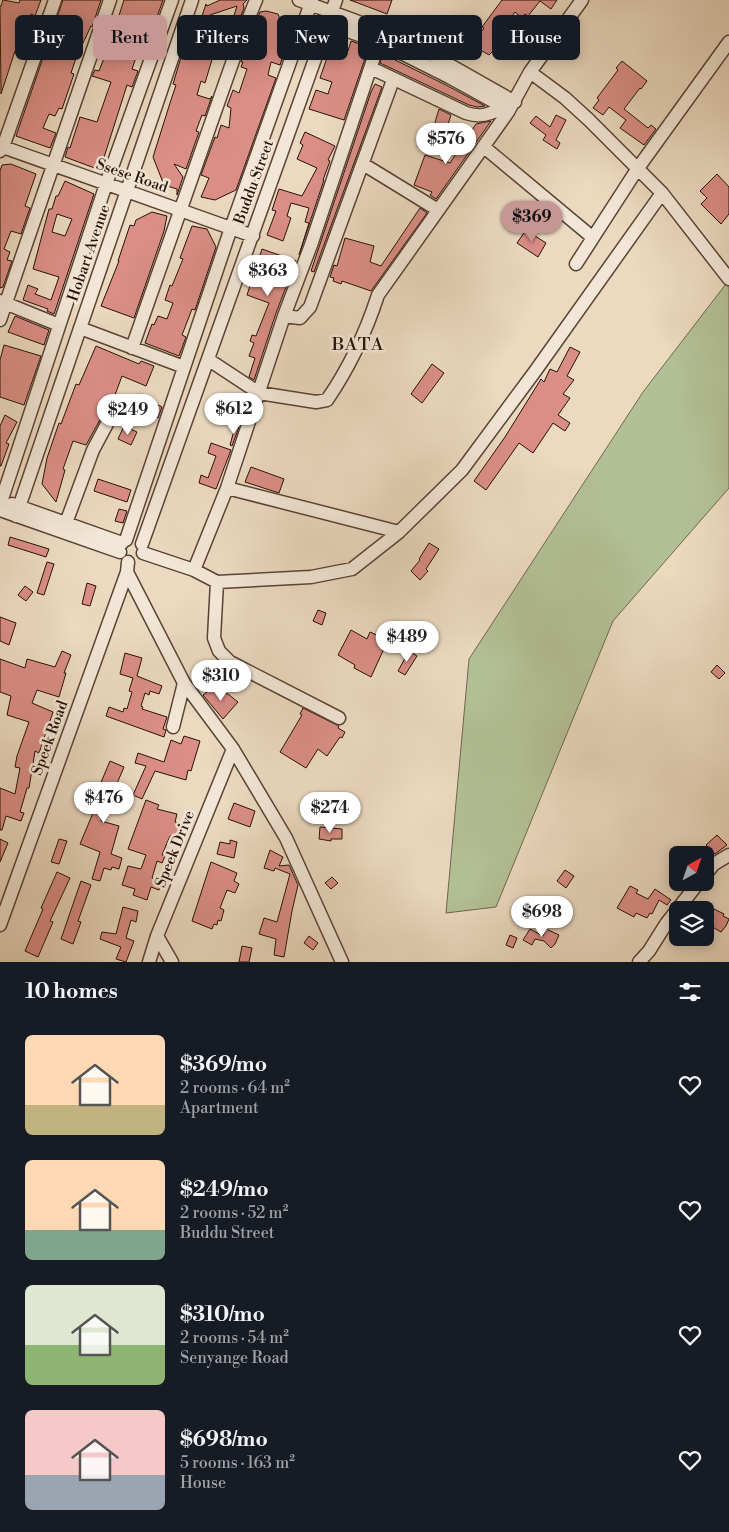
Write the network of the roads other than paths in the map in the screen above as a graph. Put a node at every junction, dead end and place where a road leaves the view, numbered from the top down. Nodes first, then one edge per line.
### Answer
1 (47, 0) edge
2 (55, 0) edge
3 (110, 0) edge
4 (172, 0) edge
5 (192, 0) edge
6 (256, 0) edge
7 (582, 0) edge
8 (307, 1) edge
9 (334, 6) edge
10 (729, 42) edge
11 (315, 60) edge
12 (373, 60) edge
13 (415, 60) edge
14 (371, 68) junction
15 (530, 72) junction
16 (393, 80) junction
17 (509, 108) junction
18 (0, 130) edge
19 (484, 147) junction
20 (1, 148) edge
21 (363, 164) junction
22 (52, 166) junction
23 (638, 168) junction
24 (106, 184) junction
25 (126, 191) junction
26 (662, 193) junction
27 (182, 210) junction
28 (438, 210) junction
29 (231, 228) junction
30 (253, 236) junction
31 (592, 238) junction
32 (576, 264) dead end
33 (729, 279) edge
34 (3, 302) edge
35 (284, 316) junction
36 (0, 320) edge
37 (58, 324) junction
38 (80, 328) junction
39 (132, 348) junction
40 (208, 360) junction
41 (184, 367) junction
42 (259, 393) junction
43 (108, 422) dead end
44 (228, 488) junction
45 (0, 504) edge
46 (18, 511) junction
47 (66, 523) junction
48 (398, 532) junction
49 (122, 545) junction
50 (142, 549) junction
51 (128, 567) junction
52 (194, 570) junction
53 (217, 582) junction
54 (184, 683) junction
55 (339, 718) dead end
56 (173, 727) dead end
57 (233, 749) junction
58 (729, 855) edge
59 (714, 864) edge
60 (692, 891) edge
61 (0, 925) edge
62 (157, 936) junction
63 (149, 962) edge
64 (172, 962) edge
65 (342, 962) edge
66 (639, 962) edge

1 - 18 street
2 - 20 street
3 - 22 street
4 - 24 street, Hobart Avenue
5 - 25 street, Hobart Avenue
6 - 27 street
7 - 15 street
8 - 9 street
8 - 29 street
9 - 17 street
10 - 23 street
11 - 30 street, Buddu Street
12 - 14 street
13 - 17 street
14 - 16 street
14 - 35 street
15 - 17 street
15 - 23 street
16 - 17 street
16 - 21 street
17 - 19 street
19 - 28 street
19 - 31 street
20 - 22 street, Ssese Road
21 - 28 street
21 - 35 street
22 - 24 street, Ssese Road
22 - 34 street
23 - 26 street
23 - 31 street
24 - 25 street, Ssese Road
24 - 37 street, Hobart Avenue
25 - 27 street, Ssese Road
25 - 38 street, Hobart Avenue
26 - 33 street
26 - 48 street
27 - 29 street, Ssese Road
27 - 39 street
28 - 42 street
29 - 30 street, Ssese Road
29 - 41 street
30 - 40 street, Buddu Street
31 - 32 street
34 - 36 street
34 - 37 street
35 - 42 street
37 - 45 street, Hobart Avenue
38 - 39 street
38 - 46 street, Hobart Avenue
39 - 41 street
40 - 42 street
40 - 50 street, Buddu Street
41 - 49 street
42 - 44 street
43 - 47 street
44 - 48 street
44 - 52 street
45 - 46 street
46 - 47 street
46 - 49 street
47 - 49 street
48 - 53 street
49 - 50 street
49 - 51 street
50 - 51 street
50 - 52 street
51 - 54 street
51 - 61 street, Speek Road
52 - 53 street
53 - 55 street
54 - 56 street
54 - 57 street
57 - 62 street, Speek Drive
57 - 65 street
58 - 59 street
60 - 66 street
62 - 63 street, Speek Drive
62 - 64 street

